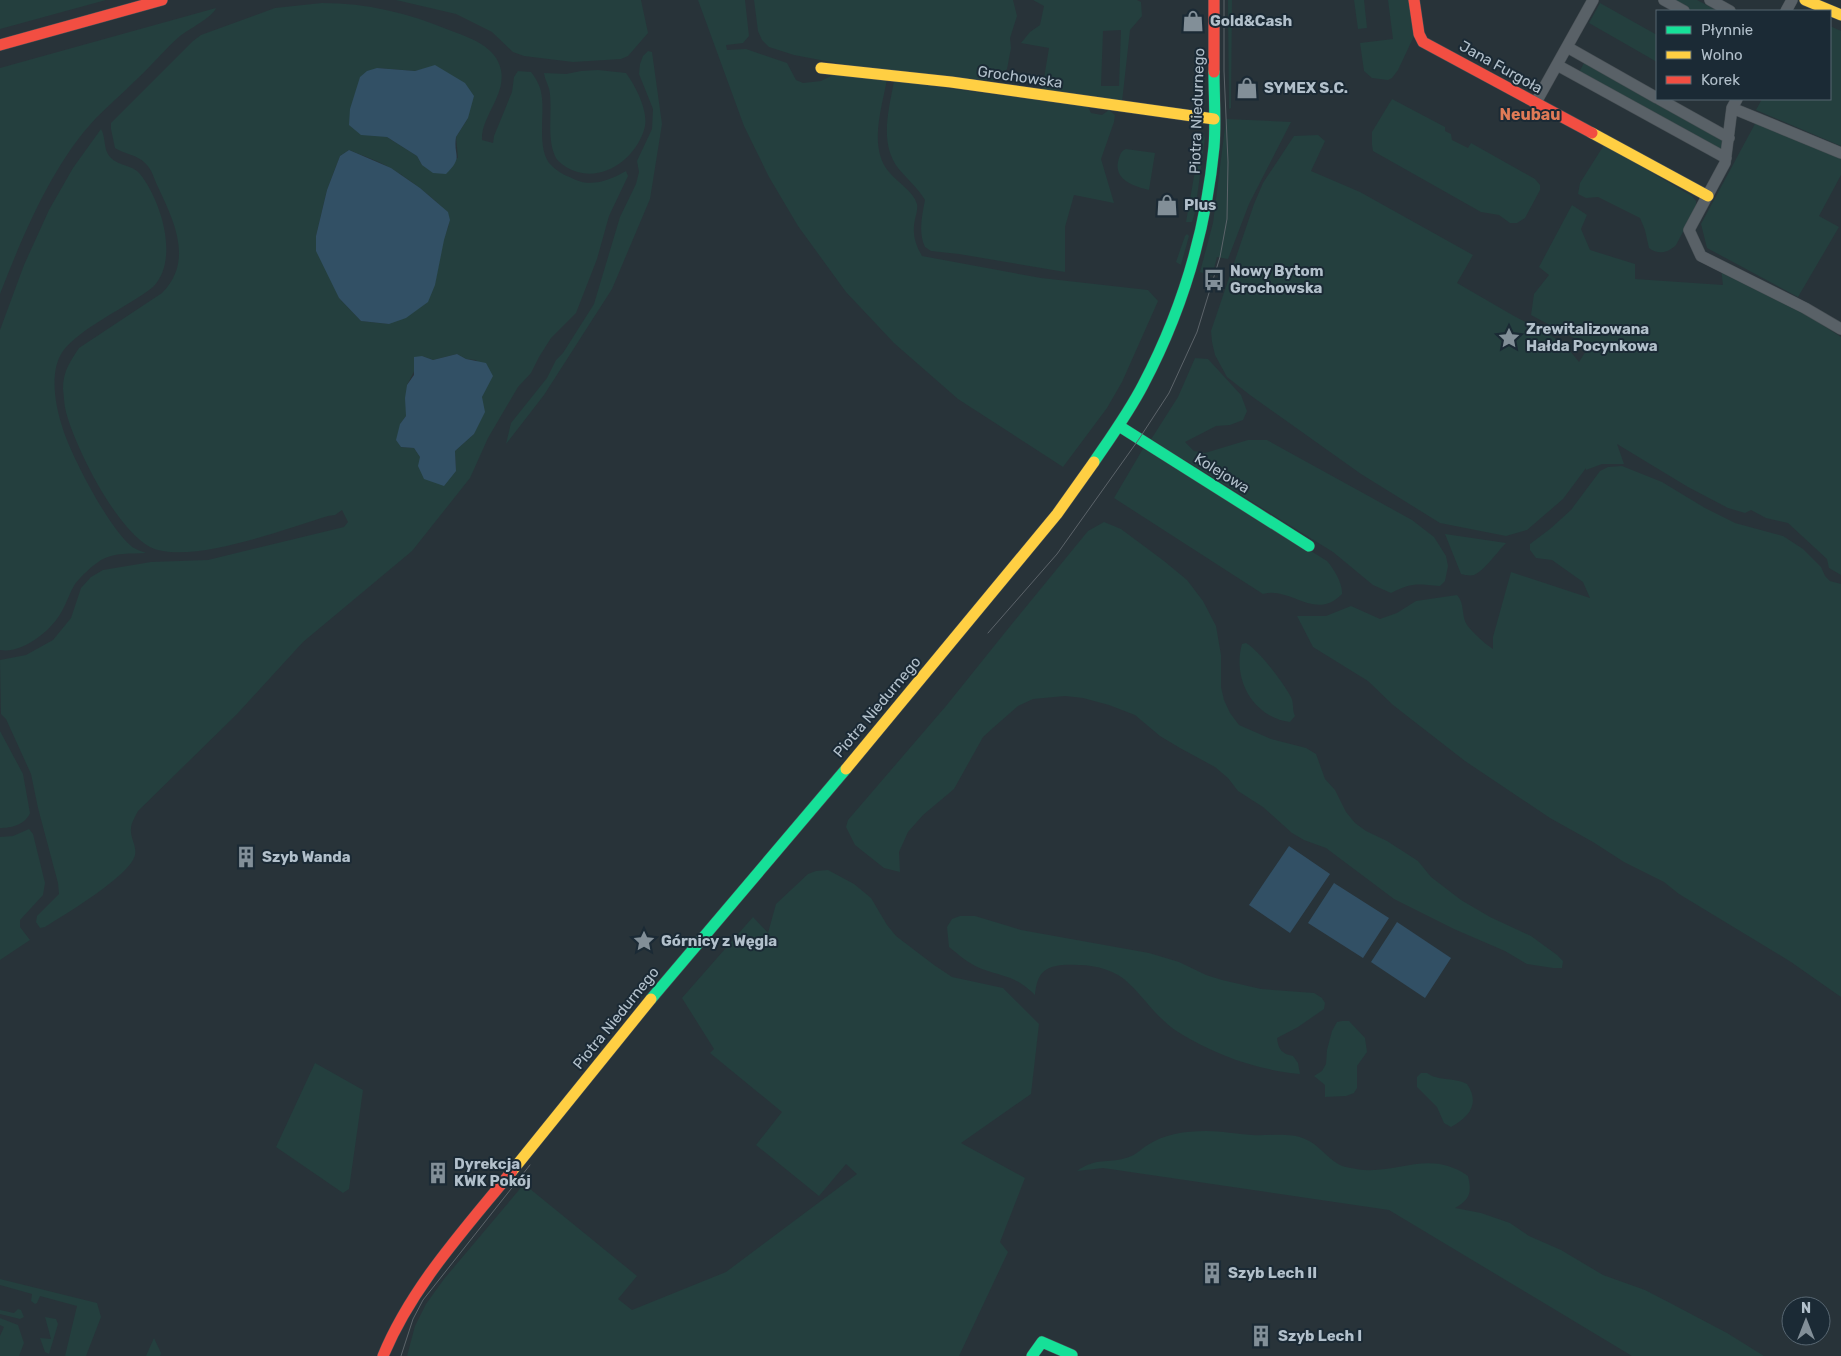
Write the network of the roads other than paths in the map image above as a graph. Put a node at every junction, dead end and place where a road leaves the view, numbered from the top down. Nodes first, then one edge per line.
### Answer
1 (162, 0) edge
2 (1214, 0) edge
3 (1414, 0) edge
4 (1593, 0) edge
5 (1664, 0) edge
6 (1710, 0) edge
7 (1805, 0) edge
8 (1682, 10) edge
9 (1728, 10) edge
10 (1829, 10) edge
11 (0, 45) edge
12 (1567, 47) junction
13 (1557, 65) junction
14 (821, 68) dead end
15 (1656, 97) edge
16 (1662, 100) edge
17 (1535, 104) junction
18 (1734, 104) edge
19 (1214, 119) junction
20 (1729, 138) junction
21 (1841, 153) edge
22 (1726, 158) junction
23 (1708, 196) junction
24 (1841, 329) edge
25 (1119, 426) junction
26 (1309, 546) dead end
27 (1072, 1355) edge
28 (383, 1356) edge
29 (1032, 1356) edge

1 - 11 street
2 - 19 street, Piotra Niedurnego
3 - 17 street, Jana Furgoła
4 - 12 street
5 - 8 street
6 - 9 street
7 - 10 street
12 - 13 street
12 - 15 street
13 - 17 street
13 - 22 street
14 - 19 street, Grochowska
16 - 20 street
17 - 23 street, Jana Furgoła
18 - 20 street
18 - 21 street
19 - 25 street, Piotra Niedurnego
20 - 22 street
22 - 23 street
23 - 24 street
25 - 26 street, Kolejowa
25 - 28 street, Piotra Niedurnego
27 - 29 street

